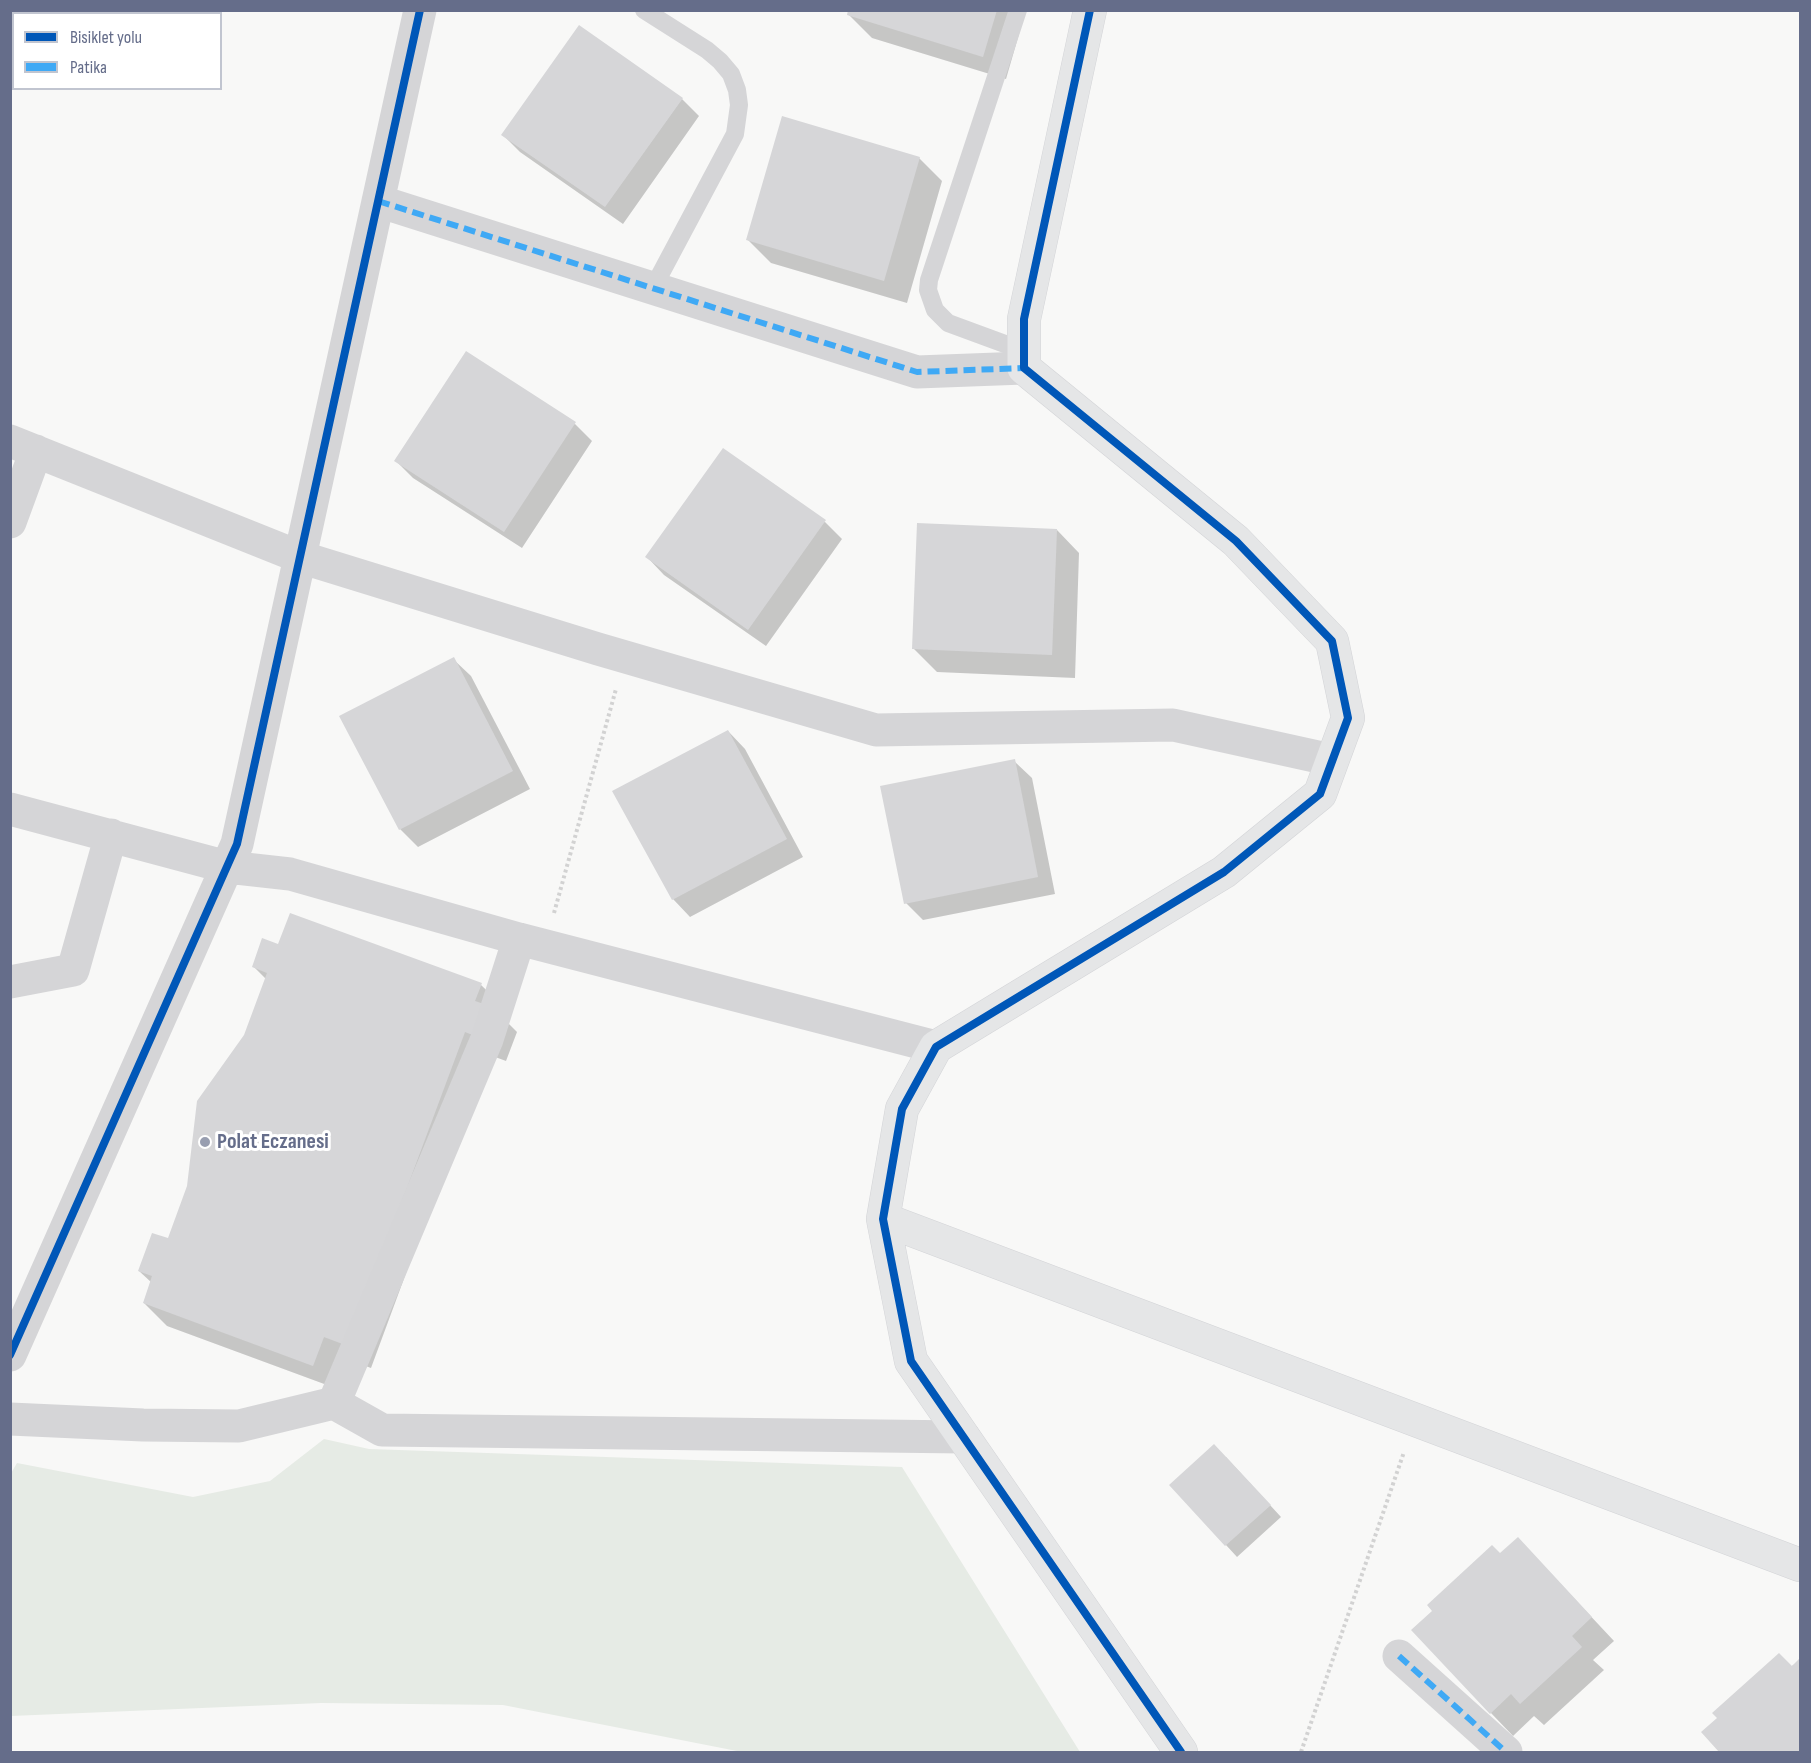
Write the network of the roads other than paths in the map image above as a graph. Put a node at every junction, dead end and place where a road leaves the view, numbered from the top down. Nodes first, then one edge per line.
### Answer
1 (420, 10) edge
2 (644, 10) edge
3 (1018, 10) edge
4 (1090, 10) edge
5 (378, 201) junction
6 (653, 288) junction
7 (1024, 360) junction
8 (23, 446) edge
9 (10, 522) edge
10 (300, 557) junction
11 (1332, 760) junction
12 (10, 809) edge
13 (111, 835) junction
14 (227, 867) junction
15 (532, 942) junction
16 (10, 982) edge
17 (936, 1047) junction
18 (883, 1219) junction
19 (10, 1355) edge
20 (334, 1403) junction
21 (10, 1419) edge
22 (964, 1437) junction
23 (1800, 1565) edge
24 (1399, 1656) dead end
25 (1181, 1752) edge
26 (1506, 1752) edge

1 - 5 street
2 - 6 lane
3 - 7 lane
4 - 7 street
5 - 6 street
5 - 10 street
6 - 7 street
7 - 11 street
8 - 9 street
8 - 10 street
10 - 11 street
10 - 14 street
11 - 17 street
12 - 13 street
13 - 14 street
13 - 16 street
14 - 15 street
14 - 19 street
15 - 17 street
15 - 20 street
17 - 18 street
18 - 22 street
18 - 23 street
20 - 21 street
20 - 22 street
22 - 25 street
24 - 26 street

